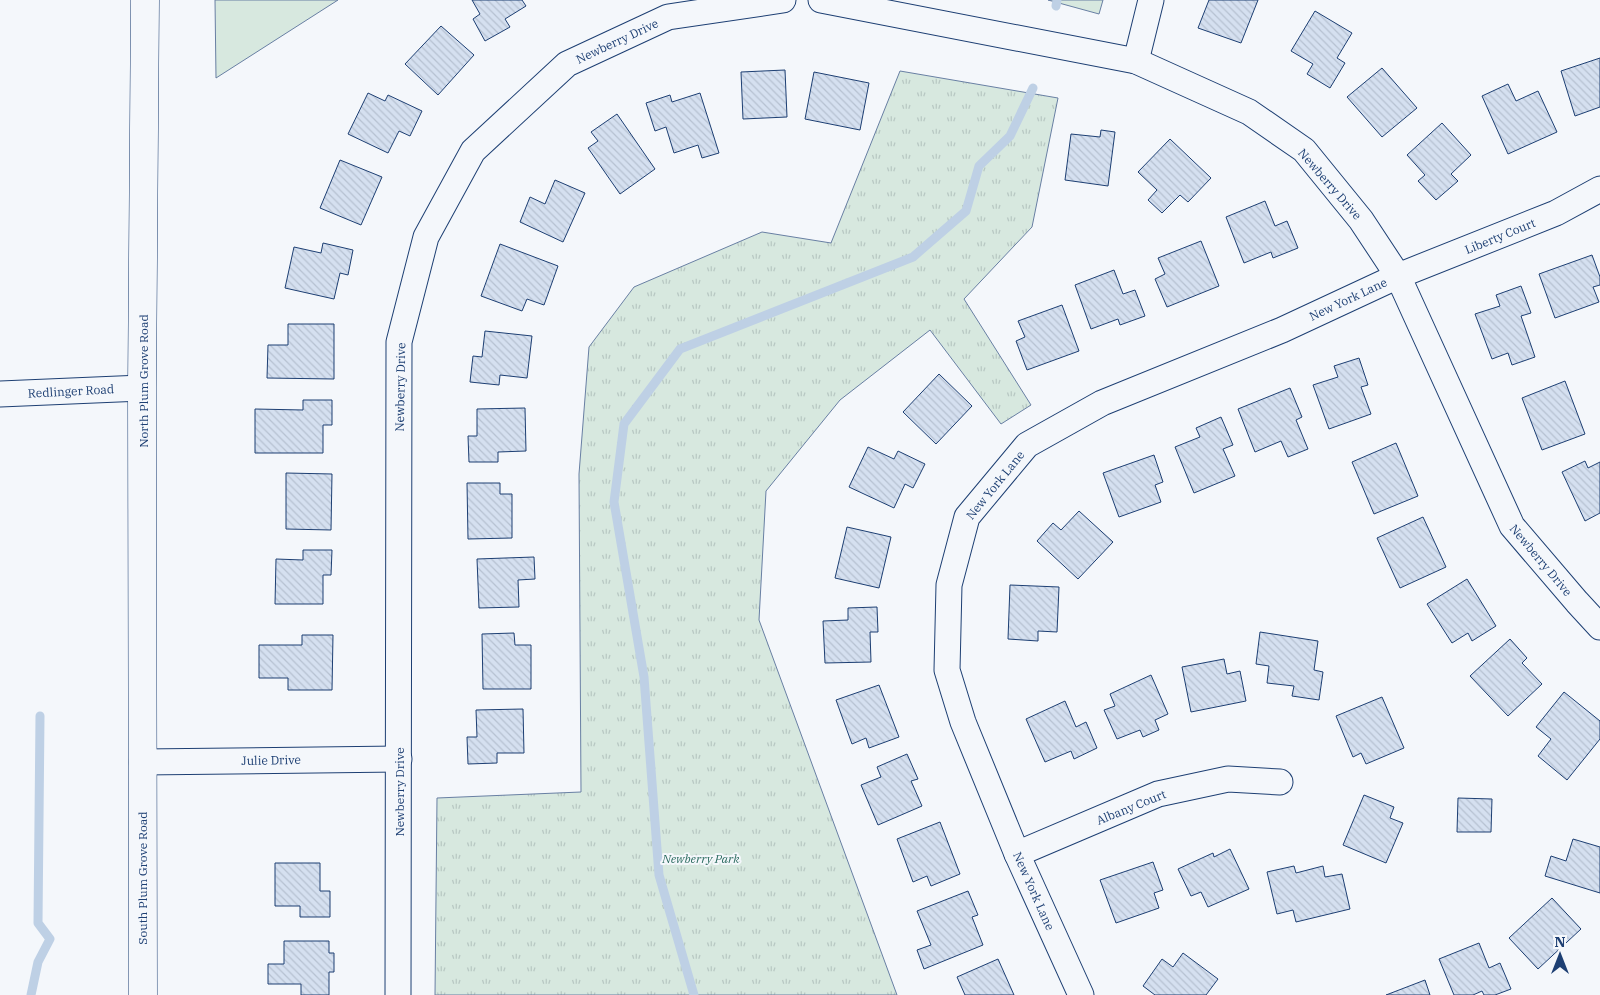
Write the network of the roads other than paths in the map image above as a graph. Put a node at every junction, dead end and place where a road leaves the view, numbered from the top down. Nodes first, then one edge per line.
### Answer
1 (145, 0) edge
2 (783, 0) edge
3 (821, 0) edge
4 (1151, 0) edge
5 (1136, 61) junction
6 (1600, 189) edge
7 (1398, 276) junction
8 (142, 388) junction
9 (0, 394) edge
10 (1600, 627) edge
11 (399, 758) junction
12 (142, 762) junction
13 (1280, 782) dead end
14 (1017, 854) junction
15 (143, 995) edge
16 (398, 995) edge
17 (1081, 995) edge

1 - 8 street, North Plum Grove Road
2 - 11 street, Newberry Drive
3 - 5 street, Newberry Drive
4 - 5 street
5 - 7 street, Newberry Drive
6 - 7 street, Liberty Court
7 - 10 street, Newberry Drive
7 - 14 street, New York Lane
8 - 9 street, Redlinger Road
8 - 12 street, North Plum Grove Road
11 - 12 street, Julie Drive
11 - 16 street, Newberry Drive
12 - 15 street, South Plum Grove Road
13 - 14 street, Albany Court
14 - 17 street, New York Lane

